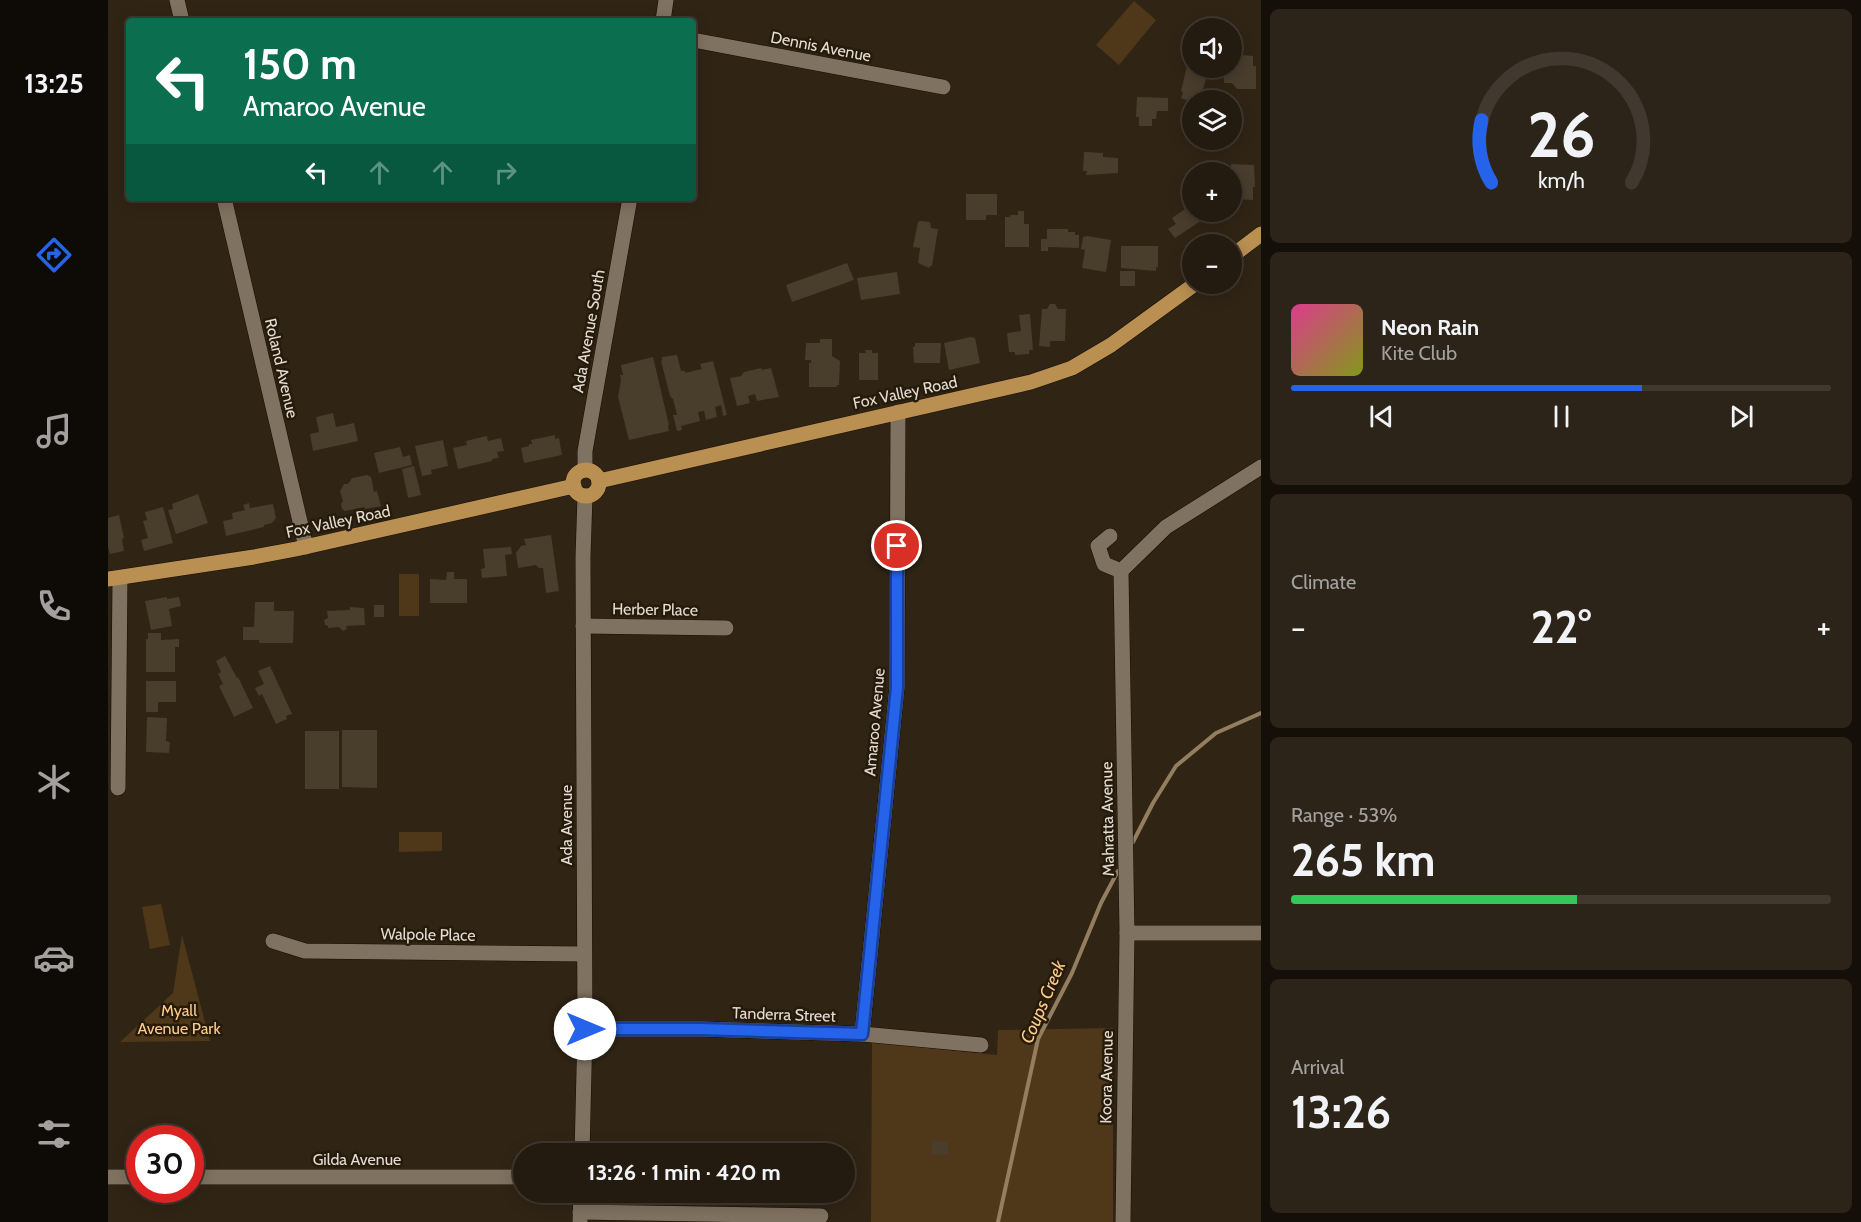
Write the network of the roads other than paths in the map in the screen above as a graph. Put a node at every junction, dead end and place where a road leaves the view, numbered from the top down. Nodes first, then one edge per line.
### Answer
1 (177, 0) edge
2 (666, 0) edge
3 (181, 18) edge
4 (663, 18) edge
5 (696, 41) edge
6 (943, 87) dead end
7 (225, 201) edge
8 (629, 201) edge
9 (1261, 234) edge
10 (1242, 248) edge
11 (1182, 293) edge
12 (898, 412) junction
13 (1261, 466) edge
14 (585, 470) junction
15 (599, 481) junction
16 (579, 491) junction
17 (1110, 536) dead end
18 (306, 547) junction
19 (1121, 571) junction
20 (114, 579) edge
21 (583, 626) junction
22 (726, 628) dead end
23 (118, 788) dead end
24 (1127, 933) junction
25 (1261, 933) edge
26 (273, 941) dead end
27 (584, 954) junction
28 (585, 1029) junction
29 (862, 1034) junction
30 (981, 1045) dead end
31 (582, 1143) edge
32 (108, 1177) edge
33 (126, 1177) edge
34 (204, 1177) edge
35 (513, 1177) edge
36 (821, 1216) dead end
37 (580, 1217) edge
38 (1123, 1222) edge

1 - 3 street
2 - 4 street
5 - 6 street, Dennis Avenue
7 - 18 street, Roland Avenue
8 - 14 street, Ada Avenue South
9 - 10 main road
11 - 12 main road, Fox Valley Road
12 - 15 main road, Fox Valley Road
12 - 29 street, Amaroo Avenue
13 - 19 street
14 - 15 main road
14 - 16 main road
15 - 16 main road
16 - 18 main road, Fox Valley Road
16 - 21 street, Ada Avenue
17 - 19 street
18 - 20 main road, Fox Valley Road
19 - 24 street, Mahratta Avenue
20 - 23 street
21 - 22 street, Herber Place
21 - 27 street, Ada Avenue
24 - 25 street
24 - 38 street, Koora Avenue
26 - 27 street, Walpole Place
27 - 28 street, Ada Avenue
28 - 29 street, Tanderra Street
28 - 31 street, Ada Avenue
29 - 30 street, Tanderra Street
32 - 33 street
34 - 35 street, Gilda Avenue
36 - 37 street

